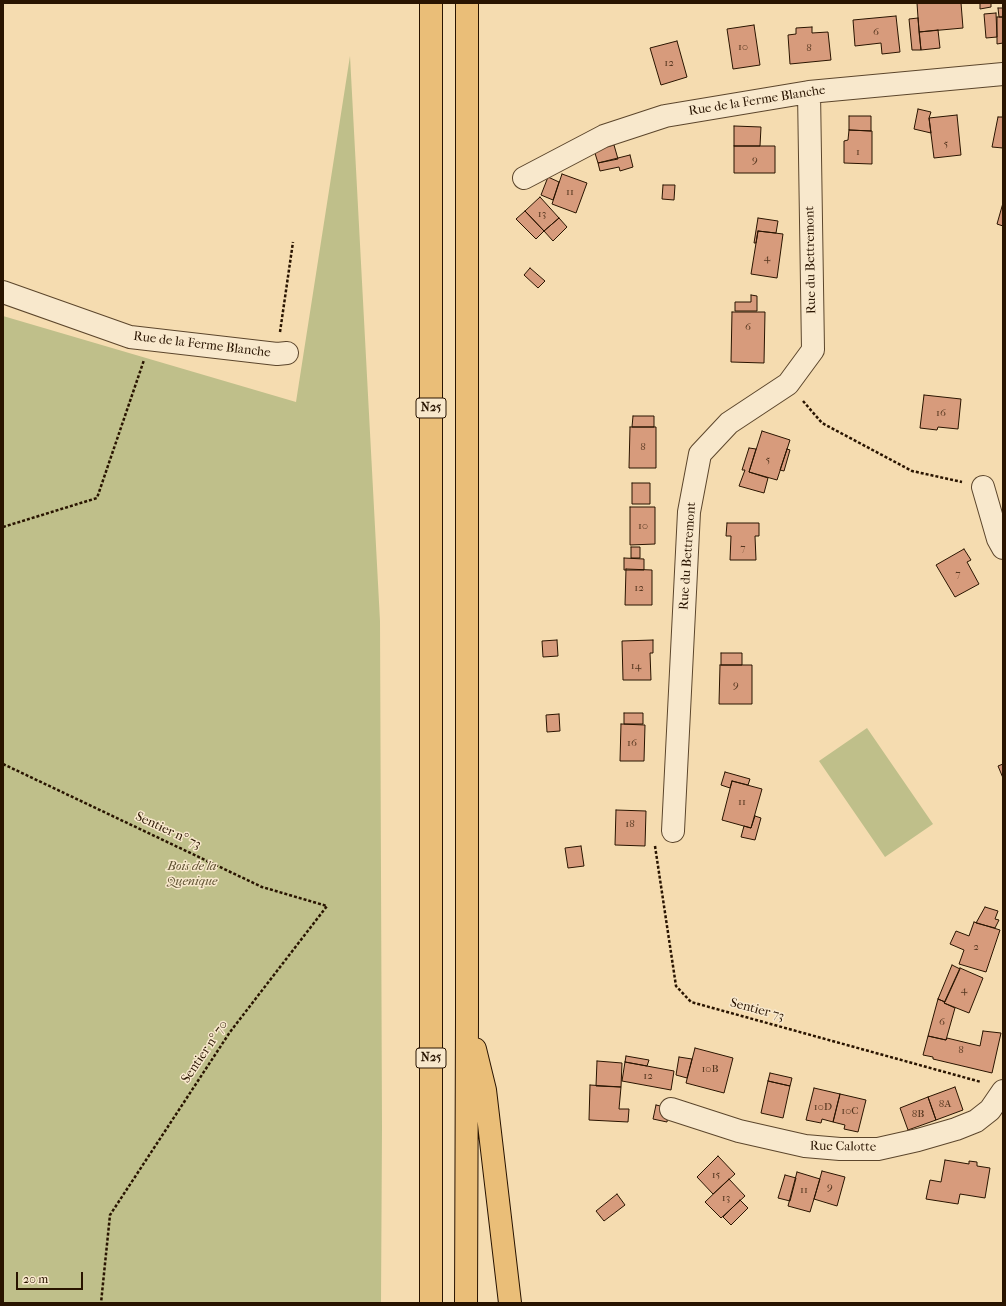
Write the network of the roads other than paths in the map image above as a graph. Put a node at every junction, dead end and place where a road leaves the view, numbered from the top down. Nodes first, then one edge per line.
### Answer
1 (431, 3) edge
2 (467, 3) edge
3 (1003, 74) edge
4 (809, 92) junction
5 (524, 178) dead end
6 (3, 292) edge
7 (282, 354) road end
8 (983, 487) road end
9 (1003, 548) edge
10 (673, 831) road end
11 (467, 1018) junction
12 (995, 1087) edge
13 (671, 1108) dead end
14 (431, 1303) edge
15 (466, 1303) edge
16 (510, 1303) edge

1 - 14 highway, N25
2 - 11 highway
3 - 4 street, Rue de la Ferme Blanche
4 - 5 street, Rue de la Ferme Blanche
4 - 10 street, Rue du Bettremont
6 - 7 street, Rue de la Ferme Blanche
8 - 9 street
11 - 15 highway
11 - 16 highway
12 - 13 street, Rue Calotte

